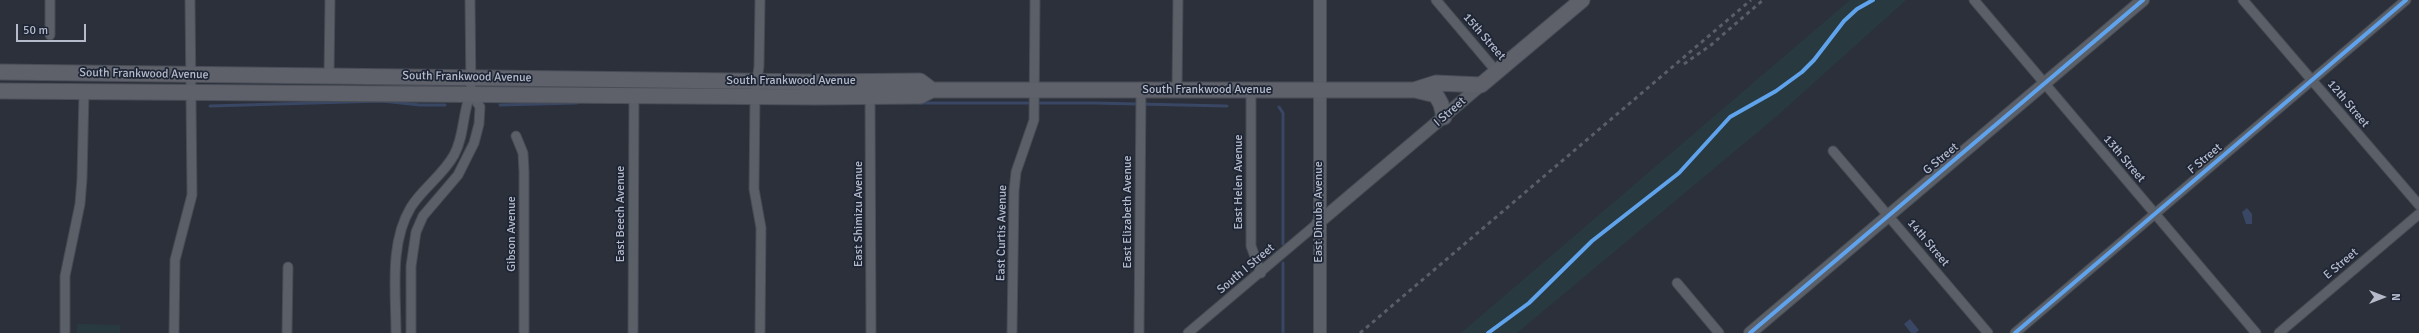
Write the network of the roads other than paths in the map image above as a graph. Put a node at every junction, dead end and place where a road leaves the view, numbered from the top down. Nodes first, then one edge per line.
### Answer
1 (50, 0) edge
2 (190, 0) edge
3 (330, 0) edge
4 (470, 0) edge
5 (760, 0) edge
6 (1035, 0) edge
7 (1178, 0) edge
8 (1320, 0) edge
9 (1436, 0) edge
10 (1582, 0) edge
11 (1974, 0) edge
12 (2143, 0) edge
13 (2243, 0) edge
14 (2406, 0) edge
15 (50, 35) dead end
16 (0, 72) edge
17 (1497, 72) junction
18 (189, 74) junction
19 (329, 76) junction
20 (471, 77) junction
21 (2312, 81) junction
22 (2045, 83) junction
23 (1481, 85) junction
24 (756, 89) junction
25 (1035, 89) junction
26 (1251, 89) junction
27 (932, 90) junction
28 (1414, 90) junction
29 (0, 91) edge
30 (1141, 91) junction
31 (1178, 91) junction
32 (1319, 91) junction
33 (84, 92) junction
34 (189, 92) junction
35 (471, 94) junction
36 (634, 96) junction
37 (870, 96) junction
38 (1444, 117) junction
39 (516, 136) dead end
40 (1833, 151) dead end
41 (2419, 205) edge
42 (2419, 214) edge
43 (2155, 215) junction
44 (1889, 216) junction
45 (1318, 223) junction
46 (288, 267) dead end
47 (1260, 273) junction
48 (1677, 283) dead end
49 (65, 333) edge
50 (174, 333) edge
51 (287, 333) edge
52 (396, 333) edge
53 (411, 333) edge
54 (524, 333) edge
55 (632, 333) edge
56 (760, 333) edge
57 (871, 333) edge
58 (1012, 333) edge
59 (1139, 333) edge
60 (1188, 333) edge
61 (1320, 333) edge
62 (1719, 333) edge
63 (1750, 333) edge
64 (1988, 333) edge
65 (2015, 333) edge
66 (2256, 333) edge
67 (2279, 333) edge

1 - 15 street
2 - 18 street
3 - 19 street
4 - 20 street
5 - 24 street
6 - 25 street, East Curtis Avenue
7 - 31 street
8 - 32 street, East Dinuba Avenue
9 - 17 street, 15th Street
10 - 17 main road, I Street
11 - 22 street, 13th Street
12 - 22 street, G Street
13 - 21 street, 12th Street
14 - 21 street, F Street
16 - 18 main road, South Frankwood Avenue
17 - 23 main road, I Street
18 - 19 main road, South Frankwood Avenue
18 - 34 street
19 - 20 main road, South Frankwood Avenue
20 - 24 main road, South Frankwood Avenue
20 - 35 street
21 - 41 street, 12th Street
21 - 43 street, F Street
22 - 43 street, 13th Street
22 - 44 street, G Street
23 - 28 main road, South Frankwood Avenue
23 - 38 street, I Street
24 - 27 main road, South Frankwood Avenue
24 - 36 main road, South Frankwood Avenue
24 - 37 main road, South Frankwood Avenue
24 - 56 street
25 - 27 main road, South Frankwood Avenue
25 - 30 main road, South Frankwood Avenue
25 - 58 street, East Curtis Avenue
26 - 31 main road, South Frankwood Avenue
26 - 32 main road, South Frankwood Avenue
26 - 47 street, East Helen Avenue
27 - 37 main road, South Frankwood Avenue
28 - 32 main road, South Frankwood Avenue
28 - 38 main road
29 - 33 main road, South Frankwood Avenue
30 - 31 main road, South Frankwood Avenue
30 - 59 street, East Elizabeth Avenue
32 - 45 street, East Dinuba Avenue
33 - 34 main road, South Frankwood Avenue
33 - 49 street
34 - 35 main road, South Frankwood Avenue
34 - 50 street
35 - 36 main road, South Frankwood Avenue
35 - 52 street
35 - 53 street
36 - 55 street, East Beech Avenue
37 - 57 street, East Shimizu Avenue
38 - 45 street, I Street
39 - 54 street, Gibson Avenue
40 - 44 street, 14th Street
42 - 67 street, E Street
43 - 65 street, F Street
43 - 66 street, 13th Street
44 - 63 street, G Street
44 - 64 street, 14th Street
45 - 47 street, South I Street
45 - 61 street, East Dinuba Avenue
46 - 51 street
47 - 60 street, South I Street
48 - 62 street

